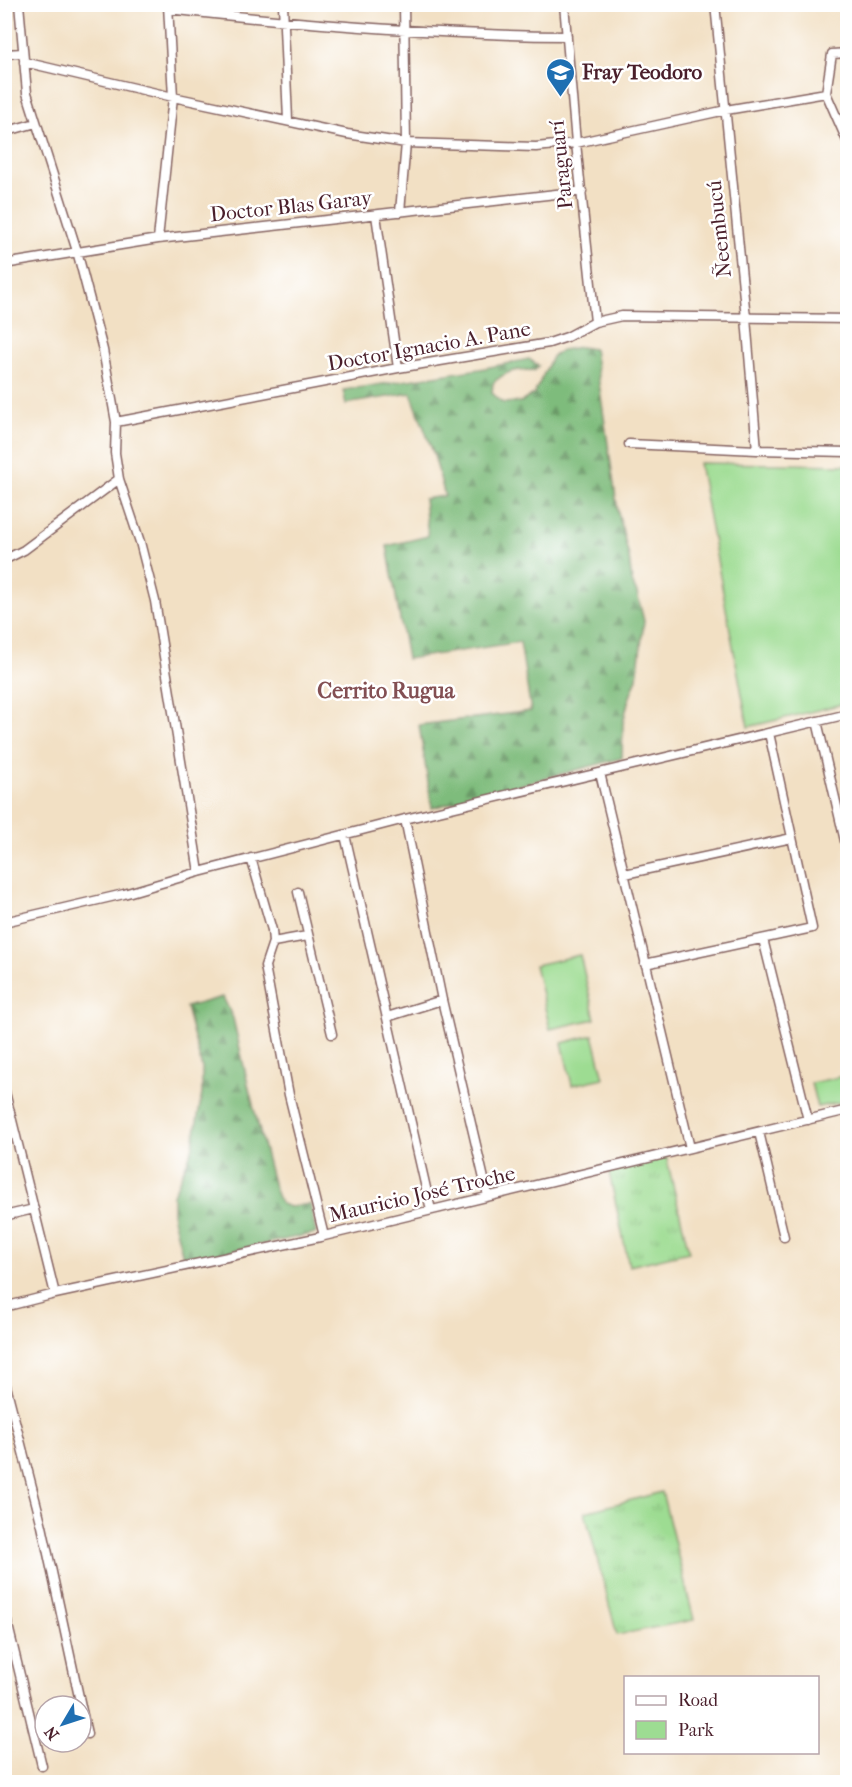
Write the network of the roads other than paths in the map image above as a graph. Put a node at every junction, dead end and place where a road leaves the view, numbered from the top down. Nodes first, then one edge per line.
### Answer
1 (19, 4) edge
2 (283, 4) edge
3 (404, 4) edge
4 (564, 4) edge
5 (715, 4) edge
6 (168, 7) edge
7 (284, 22) junction
8 (404, 31) junction
9 (567, 36) junction
10 (848, 53) edge
11 (4, 54) edge
12 (23, 57) junction
13 (826, 93) junction
14 (173, 97) junction
15 (726, 110) junction
16 (288, 120) junction
17 (36, 123) junction
18 (4, 132) edge
19 (576, 142) junction
20 (406, 143) junction
21 (848, 143) edge
22 (582, 191) junction
23 (400, 212) junction
24 (376, 215) junction
25 (158, 239) junction
26 (77, 251) junction
27 (4, 264) edge
28 (746, 318) junction
29 (848, 319) edge
30 (595, 322) junction
31 (398, 368) junction
32 (116, 422) junction
33 (629, 444) dead end
34 (757, 450) junction
35 (848, 452) edge
36 (118, 479) junction
37 (4, 560) edge
38 (848, 714) edge
39 (817, 721) junction
40 (769, 733) junction
41 (600, 773) junction
42 (405, 819) junction
43 (345, 834) junction
44 (792, 838) junction
45 (848, 854) edge
46 (251, 858) junction
47 (200, 872) junction
48 (625, 874) junction
49 (298, 892) dead end
50 (4, 922) edge
51 (308, 936) junction
52 (764, 939) junction
53 (273, 942) junction
54 (645, 964) junction
55 (442, 1000) junction
56 (387, 1017) junction
57 (332, 1034) dead end
58 (4, 1088) edge
59 (848, 1110) edge
60 (808, 1120) junction
61 (759, 1132) junction
62 (690, 1148) junction
63 (488, 1196) junction
64 (34, 1209) junction
65 (431, 1210) junction
66 (4, 1216) edge
67 (324, 1236) junction
68 (784, 1237) dead end
69 (55, 1294) junction
70 (4, 1307) edge
71 (4, 1378) edge
72 (4, 1609) edge
73 (78, 1694) edge
74 (42, 1766) dead end

1 - 12 street
2 - 7 street
3 - 8 street
4 - 9 street, Paraguarí
5 - 15 street, Ñeembucú
6 - 7 street
6 - 14 street
7 - 8 street
7 - 16 street
8 - 9 street
8 - 20 street
9 - 19 street, Paraguarí
10 - 13 street
11 - 12 street
12 - 14 street
12 - 17 street
13 - 15 street
13 - 21 street
14 - 16 street
14 - 25 street
15 - 19 street
15 - 28 street, Ñeembucú
16 - 20 street
17 - 18 street
17 - 26 street
19 - 20 street
19 - 22 street, Paraguarí
20 - 23 street
22 - 23 street, Doctor Blas Garay
22 - 30 street, Paraguarí
23 - 24 street, Doctor Blas Garay
24 - 25 street, Doctor Blas Garay
24 - 31 street
25 - 26 street, Doctor Blas Garay
26 - 27 street, Doctor Blas Garay
26 - 32 street
28 - 29 street, Doctor Ignacio A. Pane
28 - 30 street, Doctor Ignacio A. Pane
28 - 34 street, Ñeembucú
30 - 31 street, Doctor Ignacio A. Pane
31 - 32 street, Doctor Ignacio A. Pane
32 - 36 street
33 - 34 street
34 - 35 street
36 - 37 street
36 - 47 street
38 - 39 street
39 - 40 street
39 - 45 street
40 - 41 street
40 - 44 street
41 - 42 street
41 - 48 street
42 - 43 street
42 - 55 street
43 - 46 street
43 - 56 street
44 - 48 street
44 - 52 street
46 - 47 street
46 - 53 street
47 - 50 street
48 - 54 street
49 - 51 street
51 - 53 street
51 - 57 street
52 - 54 street
52 - 60 street
53 - 67 street
54 - 62 street
55 - 56 street
55 - 63 street
56 - 65 street
58 - 64 street
59 - 60 street, Mauricio José Troche
60 - 61 street, Mauricio José Troche
61 - 62 street, Mauricio José Troche
61 - 68 street
62 - 63 street, Mauricio José Troche
63 - 65 street, Mauricio José Troche
64 - 66 street
64 - 69 street
65 - 67 street, Mauricio José Troche
67 - 69 street, Mauricio José Troche
69 - 70 street, Mauricio José Troche
71 - 73 street
72 - 74 street

